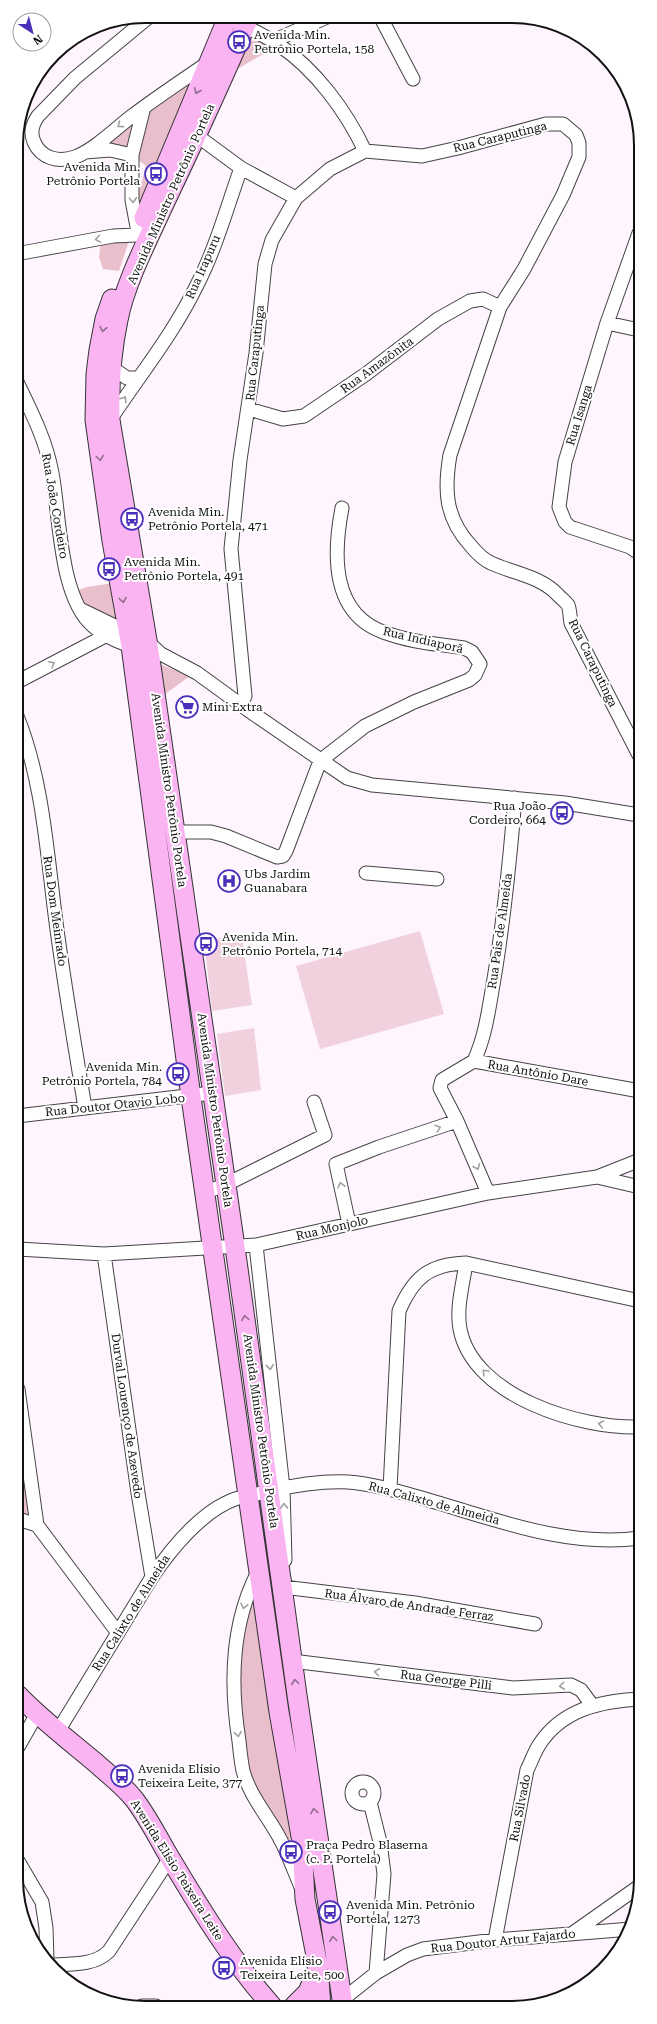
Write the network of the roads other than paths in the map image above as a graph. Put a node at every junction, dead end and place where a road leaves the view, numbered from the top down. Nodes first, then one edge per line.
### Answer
1 (141, 23) edge
2 (225, 23) edge
3 (246, 23) edge
4 (250, 23) edge
5 (314, 23) edge
6 (384, 23) edge
7 (273, 41) junction
8 (209, 62) junction
9 (412, 79) dead end
10 (144, 107) junction
11 (196, 135) junction
12 (365, 151) junction
13 (85, 152) junction
14 (132, 155) junction
15 (241, 168) junction
16 (296, 198) junction
17 (137, 234) junction
18 (634, 247) edge
19 (23, 253) edge
20 (500, 307) junction
21 (607, 322) junction
22 (634, 329) edge
23 (112, 368) junction
24 (138, 378) junction
25 (23, 395) edge
26 (249, 409) junction
27 (110, 420) junction
28 (342, 508) dead end
29 (634, 550) edge
30 (80, 608) junction
31 (107, 635) junction
32 (143, 646) junction
33 (23, 679) edge
34 (241, 705) junction
35 (23, 734) edge
36 (634, 745) edge
37 (320, 761) junction
38 (515, 798) junction
39 (634, 814) edge
40 (175, 832) junction
41 (366, 873) dead end
42 (437, 879) dead end
43 (474, 1061) junction
44 (634, 1089) edge
45 (212, 1094) junction
46 (191, 1097) junction
47 (314, 1102) dead end
48 (85, 1108) junction
49 (23, 1115) edge
50 (457, 1121) junction
51 (634, 1163) edge
52 (597, 1178) junction
53 (226, 1184) junction
54 (634, 1186) edge
55 (205, 1192) junction
56 (488, 1193) junction
57 (349, 1224) junction
58 (256, 1245) junction
59 (235, 1247) junction
60 (214, 1248) junction
61 (23, 1249) edge
62 (104, 1254) junction
63 (466, 1263) junction
64 (634, 1300) edge
65 (634, 1426) edge
66 (23, 1427) edge
67 (390, 1489) junction
68 (277, 1490) junction
69 (248, 1496) junction
70 (23, 1521) edge
71 (36, 1525) junction
72 (634, 1538) edge
73 (259, 1570) junction
74 (152, 1577) junction
75 (283, 1587) junction
76 (535, 1624) dead end
77 (118, 1633) junction
78 (292, 1661) junction
79 (634, 1699) edge
80 (23, 1702) edge
81 (592, 1705) junction
82 (37, 1714) junction
83 (58, 1731) junction
84 (23, 1738) edge
85 (370, 1802) dead end
86 (279, 1837) junction
87 (310, 1839) junction
88 (170, 1858) junction
89 (23, 1870) edge
90 (634, 1889) edge
91 (305, 1899) junction
92 (623, 1930) edge
93 (573, 1933) junction
94 (495, 1940) junction
95 (47, 1951) edge
96 (58, 1964) edge
97 (318, 1966) junction
98 (376, 1973) junction
99 (268, 2001) edge
100 (299, 2001) edge
101 (321, 2001) edge
102 (343, 2001) edge
103 (345, 2001) edge

1 - 13 street
2 - 8 main road, Avenida Ministro Petrônio Portela
3 - 11 main road, Avenida Ministro Petrônio Portela
4 - 7 street
5 - 7 street
6 - 9 street
7 - 12 street
8 - 10 street
8 -> 17 main road, Avenida Ministro Petrônio Portela
10 -> 13 street
10 - 14 street
11 - 15 street
11 - 23 main road, Avenida Ministro Petrônio Portela
12 - 16 street, Rua Caraputinga
12 - 20 street, Rua Caraputinga
13 - 14 street
14 -> 17 street
15 - 16 street
15 - 24 street, Rua Irapuru
16 - 26 street, Rua Caraputinga
17 -> 19 street
17 -> 32 main road, Avenida Ministro Petrônio Portela
18 - 21 street, Rua Isanga
20 - 26 street, Rua Amazônita
20 - 36 street, Rua Caraputinga
21 - 22 street
21 - 29 street, Rua Isanga
23 - 24 street
23 - 27 main road, Avenida Ministro Petrônio Portela
27 -> 24 street, Rua Irapuru
25 - 30 street, Rua João Cordeiro
26 - 34 street, Rua Caraputinga
27 - 32 main road, Avenida Ministro Petrônio Portela
28 - 37 street, Rua Indiaporã
30 - 31 street, Rua João Cordeiro
30 - 32 street, Rua João Cordeiro
31 - 32 street, Rua João Cordeiro
33 -> 31 street
32 - 34 street, Rua João Cordeiro
32 - 40 main road, Avenida Ministro Petrônio Portela
32 - 46 main road, Avenida Ministro Petrônio Portela
34 - 37 street, Rua João Cordeiro
35 - 48 street, Rua Dom Meinrado
37 - 38 street, Rua João Cordeiro
37 - 40 street
38 - 39 street, Rua João Cordeiro
38 - 43 street, Rua Pais de Almeida
40 - 45 main road, Avenida Ministro Petrônio Portela
41 - 42 street
43 - 44 street, Rua Antônio Dare
43 - 50 street, Rua Antônio Dare
45 - 46 street, Rua Doutor Otavio Lobo
45 - 53 main road, Avenida Ministro Petrônio Portela
46 - 48 street, Rua Doutor Otavio Lobo
46 - 55 main road, Avenida Ministro Petrônio Portela
47 - 53 street
48 - 49 street, Rua Doutor Otavio Lobo
50 -> 56 street
57 -> 50 street
51 - 52 street, Rua Monjolo
52 - 54 street
52 - 56 street, Rua Monjolo
53 - 55 street
53 - 59 main road, Avenida Ministro Petrônio Portela
55 - 60 main road, Avenida Ministro Petrônio Portela
56 - 57 street, Rua Monjolo
57 - 58 street, Rua Monjolo
58 - 59 street, Rua Monjolo
58 -> 68 street, Avenida Ministro Petrônio Portela
59 - 60 street, Rua Monjolo
68 -> 59 main road, Avenida Ministro Petrônio Portela
60 - 62 street, Rua Monjolo
60 - 69 main road, Avenida Ministro Petrônio Portela
61 - 62 street, Rua Monjolo
62 - 74 street, Durval Lourenço de Azevedo
63 - 64 street
65 -> 63 street
63 - 67 street
66 - 71 street
67 - 68 street, Rua Calixto de Almeida
67 - 72 street, Rua Calixto de Almeida
68 - 69 street, Rua Calixto de Almeida
75 -> 68 main road, Avenida Ministro Petrônio Portela
69 - 73 main road, Avenida Ministro Petrônio Portela
69 - 74 street, Rua Calixto de Almeida
70 - 71 street
71 - 77 street
73 -> 86 street, Avenida Ministro Petrônio Portela
73 - 87 main road, Avenida Ministro Petrônio Portela
74 - 77 street, Rua Calixto de Almeida
75 - 76 street, Rua Álvaro de Andrade Ferraz
75 - 78 main road, Avenida Ministro Petrônio Portela
77 - 83 street, Rua Calixto de Almeida
81 -> 78 street, Rua George Pilli
87 -> 78 main road, Avenida Ministro Petrônio Portela
79 - 81 street, Rua Silvado
80 - 82 main road, Avenida Elísio Teixeira Leite
81 - 94 street, Rua Silvado
82 - 83 main road, Avenida Elísio Teixeira Leite
82 - 84 street
83 - 88 main road, Avenida Elísio Teixeira Leite
85 - 98 street
86 - 87 street
86 - 91 street, Avenida Ministro Petrônio Portela
87 - 91 main road, Avenida Ministro Petrônio Portela
102 -> 87 main road, Avenida Ministro Petrônio Portela
88 - 96 street
88 - 99 main road, Avenida Elísio Teixeira Leite
89 - 95 street
90 - 93 street
91 - 97 main road, Avenida Ministro Petrônio Portela
92 - 93 street, Rua Doutor Artur Fajardo
93 - 94 street, Rua Doutor Artur Fajardo
94 - 98 street, Rua Doutor Artur Fajardo
97 - 100 main road
97 - 101 main road, Avenida Ministro Petrônio Portela
98 - 103 street, Rua Doutor Artur Fajardo

